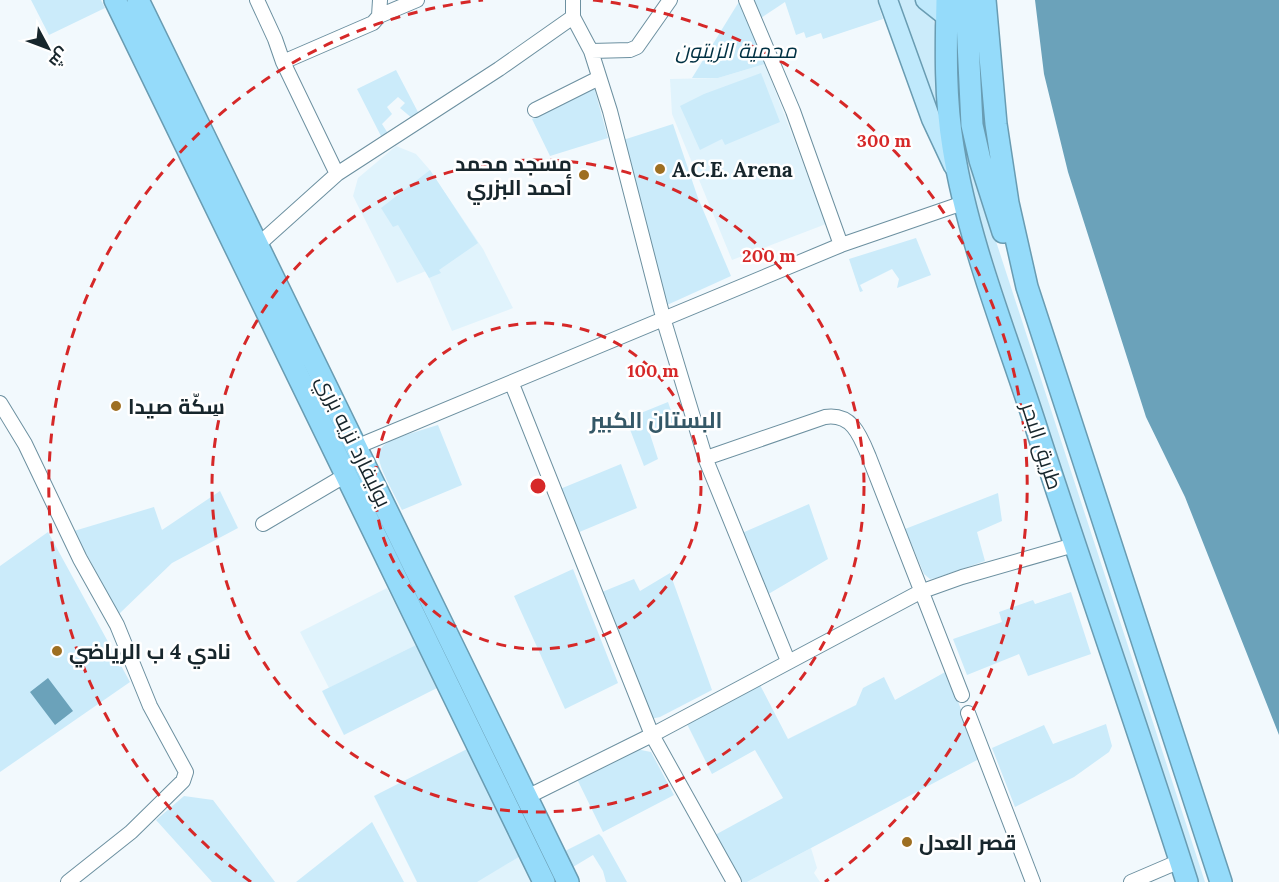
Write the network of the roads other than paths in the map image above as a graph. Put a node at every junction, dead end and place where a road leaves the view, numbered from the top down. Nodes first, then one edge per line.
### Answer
1 (115, 0) edge
2 (138, 0) edge
3 (257, 0) edge
4 (380, 0) edge
5 (417, 0) edge
6 (573, 0) edge
7 (670, 0) edge
8 (746, 0) edge
9 (888, 0) edge
10 (924, 0) edge
11 (960, 3) edge
12 (380, 16) junction
13 (573, 17) junction
14 (960, 42) junction
15 (591, 51) junction
16 (283, 62) junction
17 (599, 78) junction
18 (535, 110) dead end
19 (337, 174) junction
20 (963, 193) junction
21 (259, 244) junction
22 (841, 245) junction
23 (1027, 287) junction
24 (664, 321) junction
25 (512, 384) junction
26 (0, 404) edge
27 (356, 447) junction
28 (706, 458) junction
29 (346, 475) junction
30 (263, 524) dead end
31 (1074, 545) junction
32 (920, 592) junction
33 (788, 661) junction
34 (962, 695) dead end
35 (968, 713) dead end
36 (652, 735) junction
37 (527, 797) junction
38 (1180, 861) junction
39 (68, 882) edge
40 (544, 882) edge
41 (568, 882) edge
42 (734, 882) edge
43 (1033, 882) edge
44 (1131, 882) edge
45 (1187, 882) edge
46 (1221, 882) edge

1 - 29 highway, بوليفارد نزيه بزري
2 - 21 highway, بوليفارد نزيه بزري
3 - 16 street
4 - 12 street
5 - 12 street
6 - 13 street
7 - 15 street
8 - 22 street
9 - 20 main road
10 - 11 main road
11 - 14 highway
11 - 23 highway, طريق البحر
12 - 16 street
13 - 15 street
13 - 19 street
14 - 20 highway, طريق البحر
14 - 23 highway
15 - 17 street
16 - 19 street
17 - 18 street
17 - 24 street
19 - 21 street
20 - 22 street
20 - 31 highway, طريق البحر
21 - 27 highway, بوليفارد نزيه بزري
22 - 24 street
23 - 46 highway, طريق البحر
24 - 25 street
24 - 28 street
25 - 27 street
25 - 36 street
26 - 39 street
27 - 37 highway, بوليفارد نزيه بزري
28 - 32 street
28 - 33 street
29 - 30 street
29 - 40 highway, بوليفارد نزيه بزري
31 - 32 street
31 - 38 highway, طريق البحر
32 - 33 street
32 - 34 street
33 - 36 street
35 - 43 street
36 - 37 street
36 - 42 street
37 - 41 highway, بوليفارد نزيه بزري
38 - 44 street
38 - 45 highway, طريق البحر

